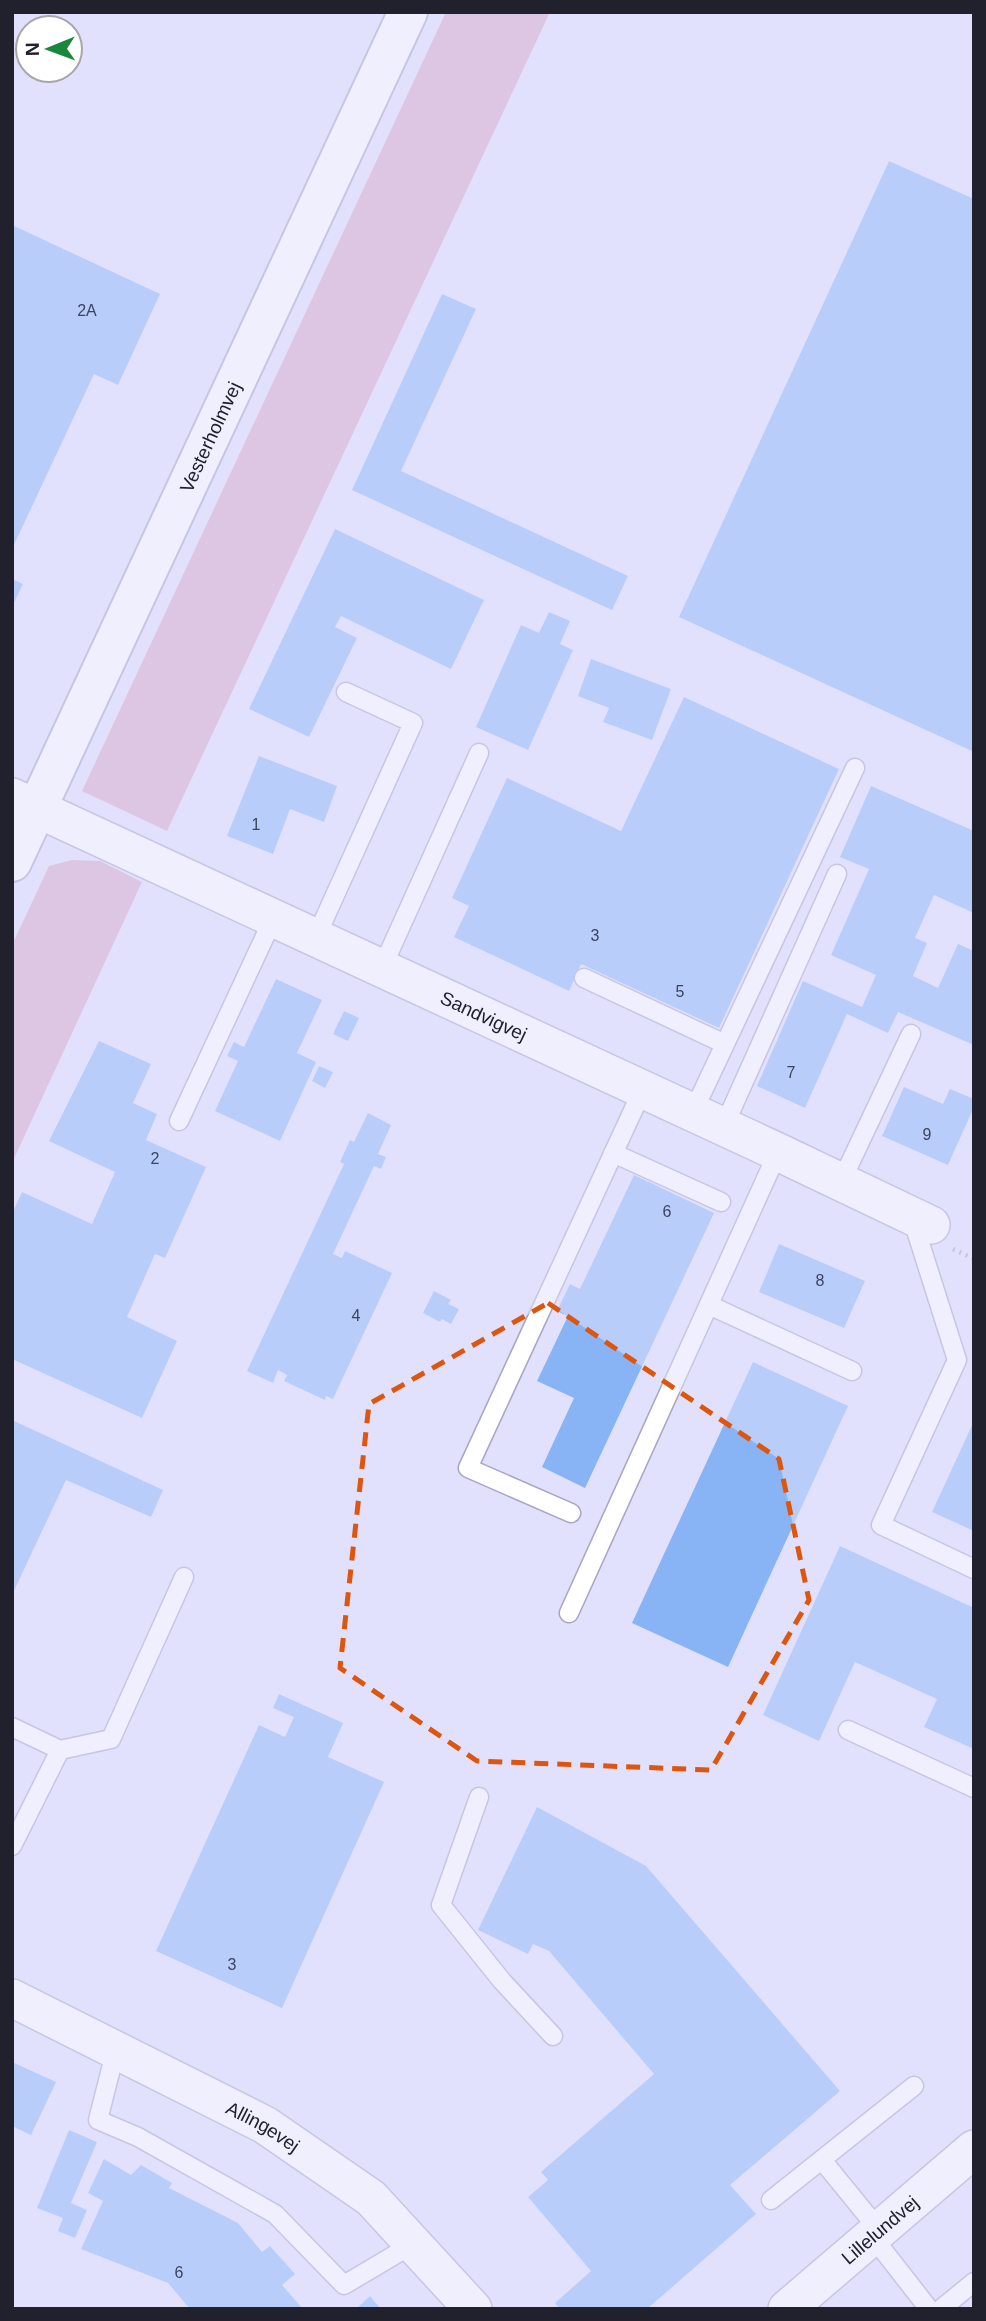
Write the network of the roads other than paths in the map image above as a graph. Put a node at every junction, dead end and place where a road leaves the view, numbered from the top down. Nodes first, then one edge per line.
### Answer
1 (408, 12) edge
2 (346, 692) dead end
3 (480, 753) dead end
4 (855, 768) dead end
5 (25, 802) edge
6 (12, 862) edge
7 (837, 874) dead end
8 (274, 917) junction
9 (316, 937) junction
10 (382, 968) junction
11 (584, 978) dead end
12 (911, 1034) dead end
13 (725, 1044) junction
14 (643, 1089) junction
15 (708, 1119) junction
16 (179, 1121) dead end
17 (778, 1152) junction
18 (613, 1153) junction
19 (841, 1182) junction
20 (721, 1202) dead end
21 (921, 1220) joint
22 (709, 1305) junction
23 (852, 1371) dead end
24 (571, 1513) dead end
25 (974, 1569) edge
26 (184, 1577) dead end
27 (569, 1614) dead end
28 (12, 1727) edge
29 (848, 1730) dead end
30 (60, 1750) junction
31 (974, 1788) edge
32 (479, 1797) dead end
33 (12, 1846) edge
34 (12, 1998) edge
35 (553, 2036) dead end
36 (116, 2049) junction
37 (914, 2086) dead end
38 (974, 2150) edge
39 (821, 2160) junction
40 (771, 2200) dead end
41 (875, 2233) junction
42 (413, 2244) junction
43 (974, 2282) edge
44 (473, 2309) edge
45 (787, 2309) edge
46 (929, 2309) edge
47 (941, 2309) edge

1 - 5 street, Vesterholmvej
2 - 9 lane
3 - 10 lane
4 - 13 lane
5 - 6 street, Vesterholmvej
5 - 8 street, Sandvigvej
7 - 15 lane
8 - 9 street, Sandvigvej
8 - 16 lane
9 - 10 street, Sandvigvej
10 - 14 street, Sandvigvej
11 - 13 lane
12 - 19 lane
13 - 15 lane
14 - 15 street, Sandvigvej
14 - 18 lane
15 - 17 street, Sandvigvej
17 - 19 street, Sandvigvej
17 - 22 lane
18 - 20 lane
18 - 24 lane
19 - 21 street, Sandvigvej
21 - 25 lane
22 - 23 lane
22 - 27 lane
26 - 30 lane
28 - 30 lane
29 - 31 lane
30 - 33 lane
32 - 35 lane
34 - 36 street, Allingevej
36 - 42 street, Allingevej
36 - 42 lane
37 - 39 lane
38 - 41 street, Lillelundvej
39 - 40 lane
39 - 41 lane
41 - 45 street, Lillelundvej
41 - 46 lane
42 - 44 street, Allingevej
43 - 47 lane

